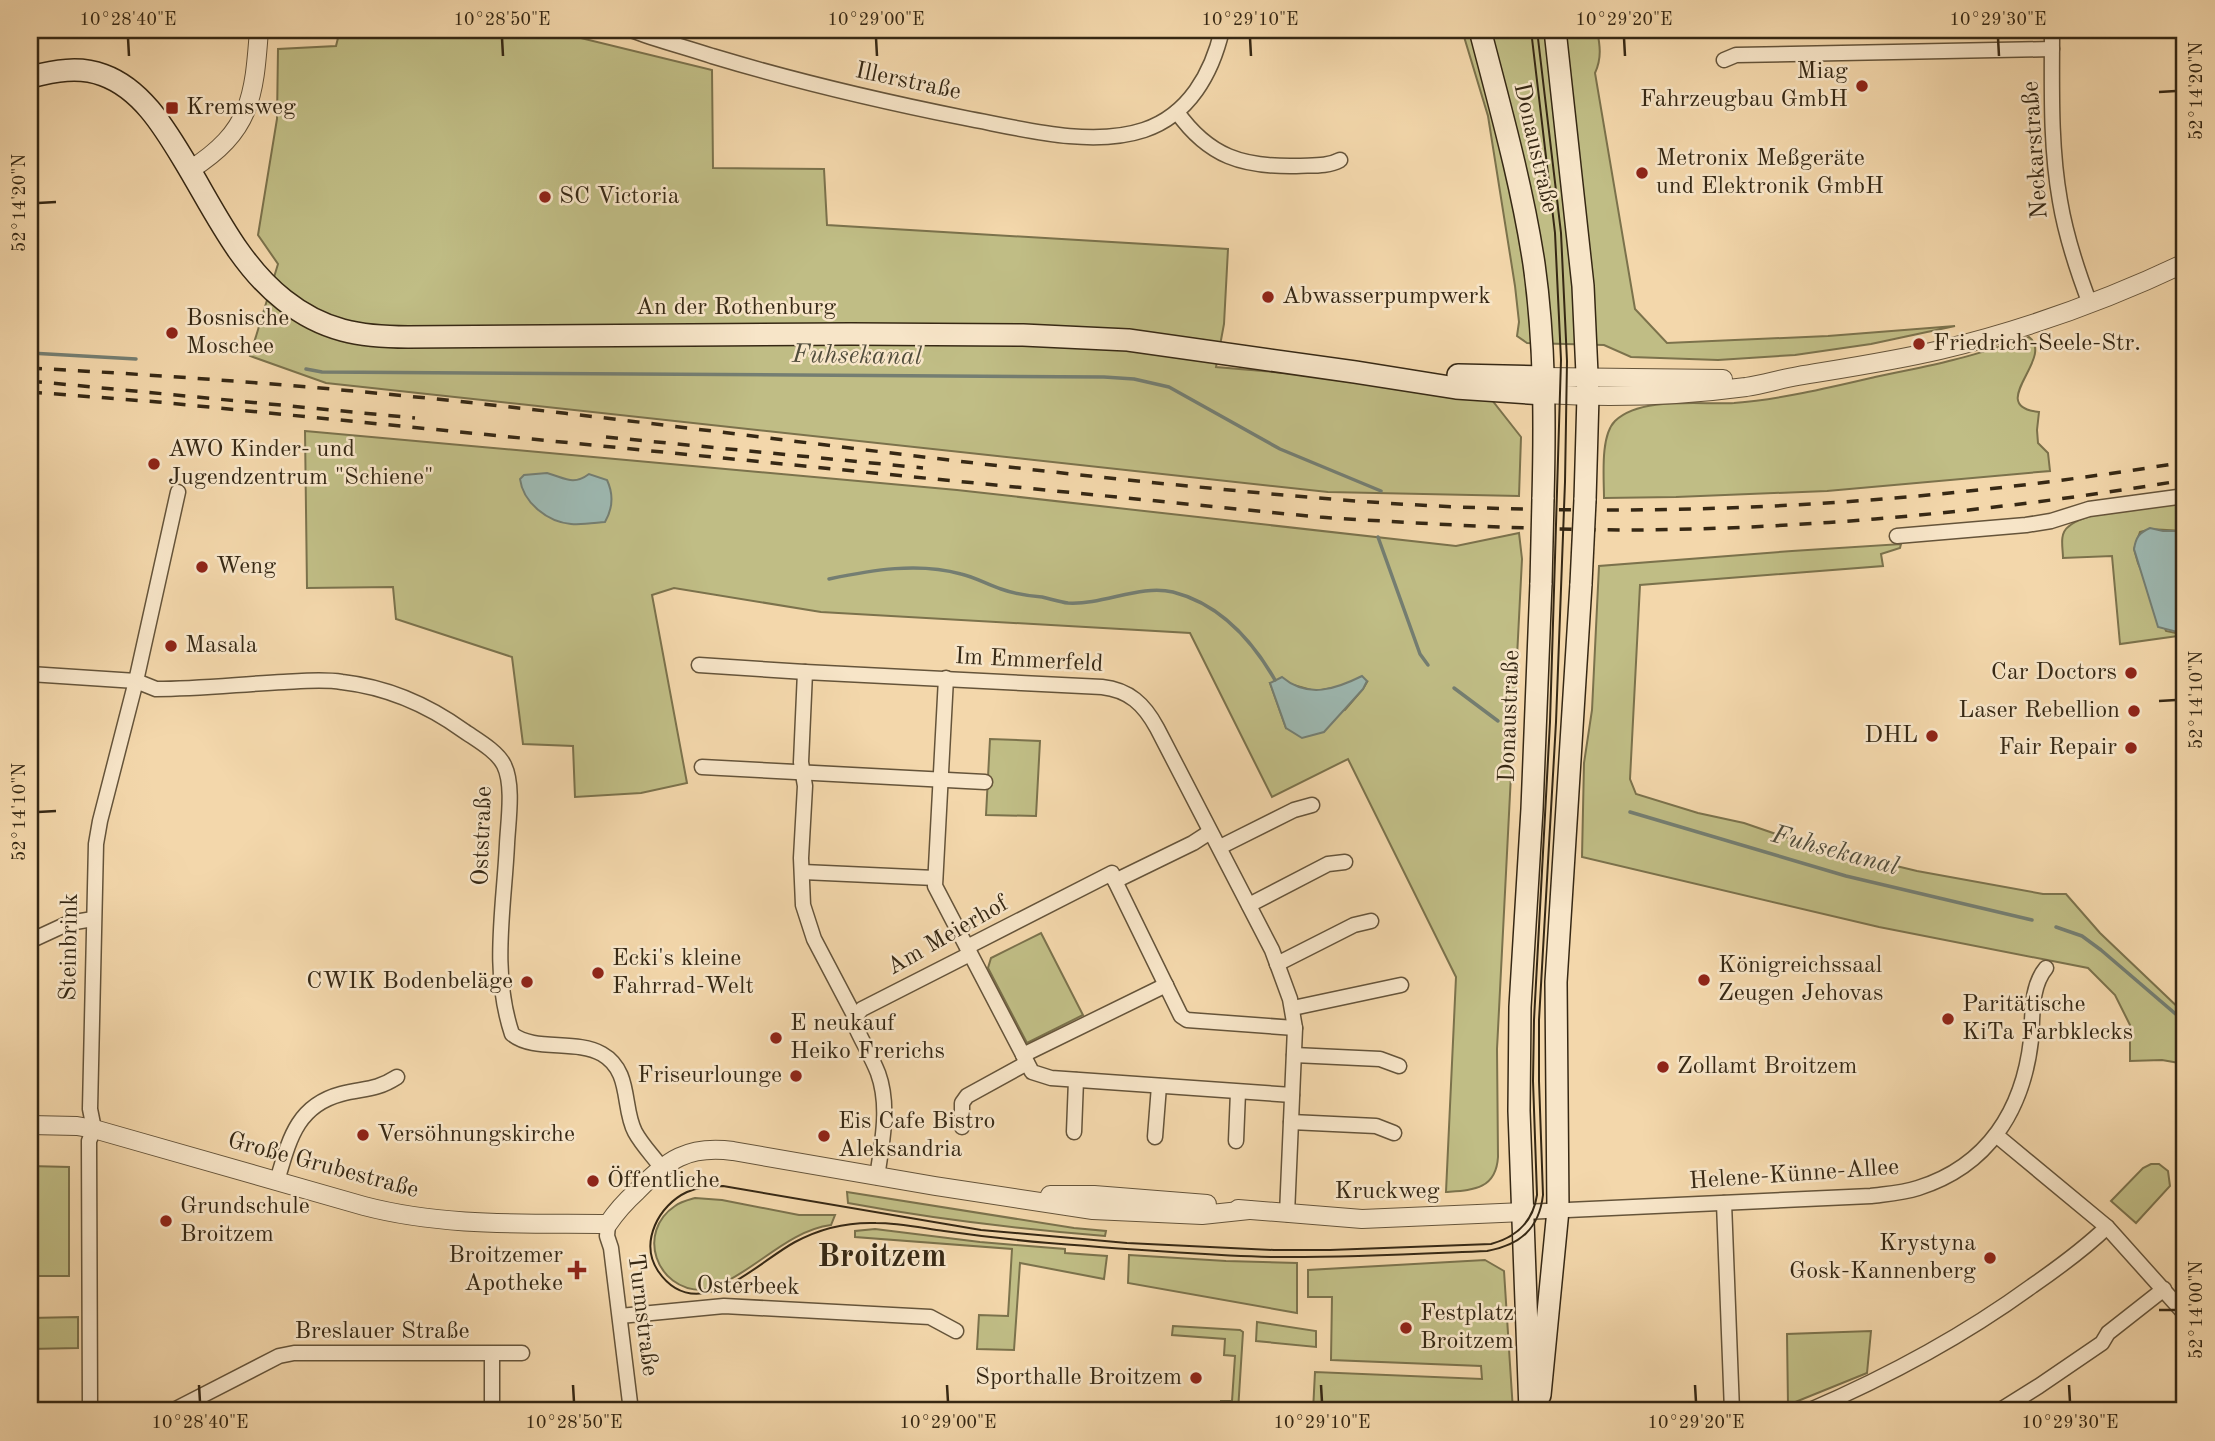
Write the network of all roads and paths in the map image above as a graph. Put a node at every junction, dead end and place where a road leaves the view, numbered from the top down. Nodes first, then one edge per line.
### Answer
1 (259, 30) edge
2 (631, 30) edge
3 (1222, 30) edge
4 (1480, 30) edge
5 (1555, 30) edge
6 (2052, 30) edge
7 (2052, 49) junction
8 (1724, 60) dead end
9 (30, 77) edge
10 (1177, 112) junction
11 (1340, 160) dead end
12 (190, 170) junction
13 (2185, 263) edge
14 (2090, 304) junction
15 (1544, 386) junction
16 (1587, 387) junction
17 (178, 492) dead end
18 (2185, 496) edge
19 (1897, 536) dead end
20 (699, 665) dead end
21 (805, 672) junction
22 (30, 674) edge
23 (946, 678) junction
24 (136, 681) junction
25 (702, 767) dead end
26 (804, 774) junction
27 (940, 780) junction
28 (985, 782) dead end
29 (1312, 805) dead end
30 (1210, 832) junction
31 (1220, 847) junction
32 (1345, 862) dead end
33 (803, 872) junction
34 (935, 878) junction
35 (1115, 881) junction
36 (1250, 905) junction
37 (93, 919) junction
38 (1371, 921) dead end
39 (30, 941) edge
40 (970, 954) junction
41 (1278, 964) junction
42 (2046, 968) dead end
43 (1166, 985) junction
44 (1401, 985) dead end
45 (1293, 1008) junction
46 (855, 1017) junction
47 (1294, 1028) junction
48 (1294, 1055) junction
49 (1025, 1059) junction
50 (1399, 1066) dead end
51 (397, 1077) dead end
52 (1076, 1080) junction
53 (1159, 1086) junction
54 (1238, 1092) junction
55 (1292, 1096) junction
56 (1291, 1122) junction
57 (30, 1125) edge
58 (961, 1127) dead end
59 (94, 1129) junction
60 (1074, 1132) dead end
61 (1394, 1133) dead end
62 (1996, 1135) junction
63 (1155, 1138) dead end
64 (1236, 1141) dead end
65 (662, 1167) junction
66 (877, 1177) junction
67 (277, 1181) junction
68 (1724, 1203) junction
69 (1558, 1210) junction
70 (1524, 1212) junction
71 (1287, 1214) junction
72 (608, 1224) junction
73 (2107, 1227) junction
74 (2164, 1289) junction
75 (2185, 1314) edge
76 (620, 1316) junction
77 (956, 1331) dead end
78 (522, 1353) dead end
79 (492, 1354) junction
80 (90, 1411) edge
81 (173, 1411) edge
82 (492, 1411) edge
83 (632, 1411) edge
84 (1530, 1411) edge
85 (1538, 1411) edge
86 (1732, 1411) edge
87 (1808, 1411) edge
88 (1999, 1411) edge

1 - 12 street
2 - 10 street, Illerstraße
3 - 10 street, Illerstraße
4 - 15 main road, Donaustraße
5 - 16 main road, Donaustraße
6 - 7 street, Neckarstraße
7 - 8 street
7 - 14 street, Neckarstraße
9 - 12 main road, An der Rothenburg
10 - 11 street
12 - 15 main road, An der Rothenburg
13 - 14 street
14 - 16 street
15 - 16 street
15 - 70 main road, Donaustraße, bridge
16 - 69 main road, Donaustraße, bridge
17 - 24 street, Steinbrink
18 - 19 street
20 - 21 street, Im Emmerfeld
21 - 23 street, Im Emmerfeld
21 - 26 street
22 - 24 street
23 - 27 street
23 - 30 street, Im Emmerfeld
24 - 37 street, Steinbrink
24 - 65 street, Oststraße
25 - 26 street
26 - 27 street
26 - 33 street
27 - 28 street
27 - 34 street
29 - 31 street
30 - 31 street, Im Emmerfeld
30 - 35 street, Am Meierhof
31 - 36 street, Im Emmerfeld
32 - 36 street
33 - 34 street
33 - 46 street
34 - 40 street
35 - 40 street, Am Meierhof
35 - 43 street
36 - 41 street, Im Emmerfeld
37 - 39 street
37 - 59 street, Steinbrink
38 - 41 street
40 - 46 street, Am Meierhof
40 - 49 street
41 - 45 street, Im Emmerfeld
42 - 62 street, Helene-Künne-Allee
43 - 47 street
43 - 49 street
44 - 45 street
45 - 47 street, Im Emmerfeld
46 - 66 street
47 - 48 street, Im Emmerfeld
48 - 50 street
48 - 55 street, Im Emmerfeld
49 - 52 street
49 - 58 street
51 - 67 street
52 - 53 street
52 - 60 street
53 - 54 street
53 - 63 street
54 - 55 street
54 - 64 street
55 - 56 street, Im Emmerfeld
56 - 61 street
56 - 71 street, Im Emmerfeld
57 - 59 street, Große Grubestraße
59 - 67 street, Große Grubestraße
59 - 80 street, Steinbrink
62 - 68 street, Helene-Künne-Allee
62 - 73 street
65 - 66 street, Kruckweg
65 - 72 street, Kruckweg
66 - 71 street, Kruckweg
67 - 72 street, Große Grubestraße
68 - 69 street, Helene-Künne-Allee
68 - 86 street
69 - 70 street, Helene-Künne-Allee
69 - 85 main road, Donaustraße
70 - 71 street, Kruckweg
70 - 84 main road, Donaustraße
72 - 76 street, Turmstraße
73 - 74 street
73 - 87 street
74 - 75 street
74 - 88 street
76 - 77 street, Osterbeek
76 - 83 street, Turmstraße
78 - 79 street, Breslauer Straße
79 - 81 street, Breslauer Straße
79 - 82 street

